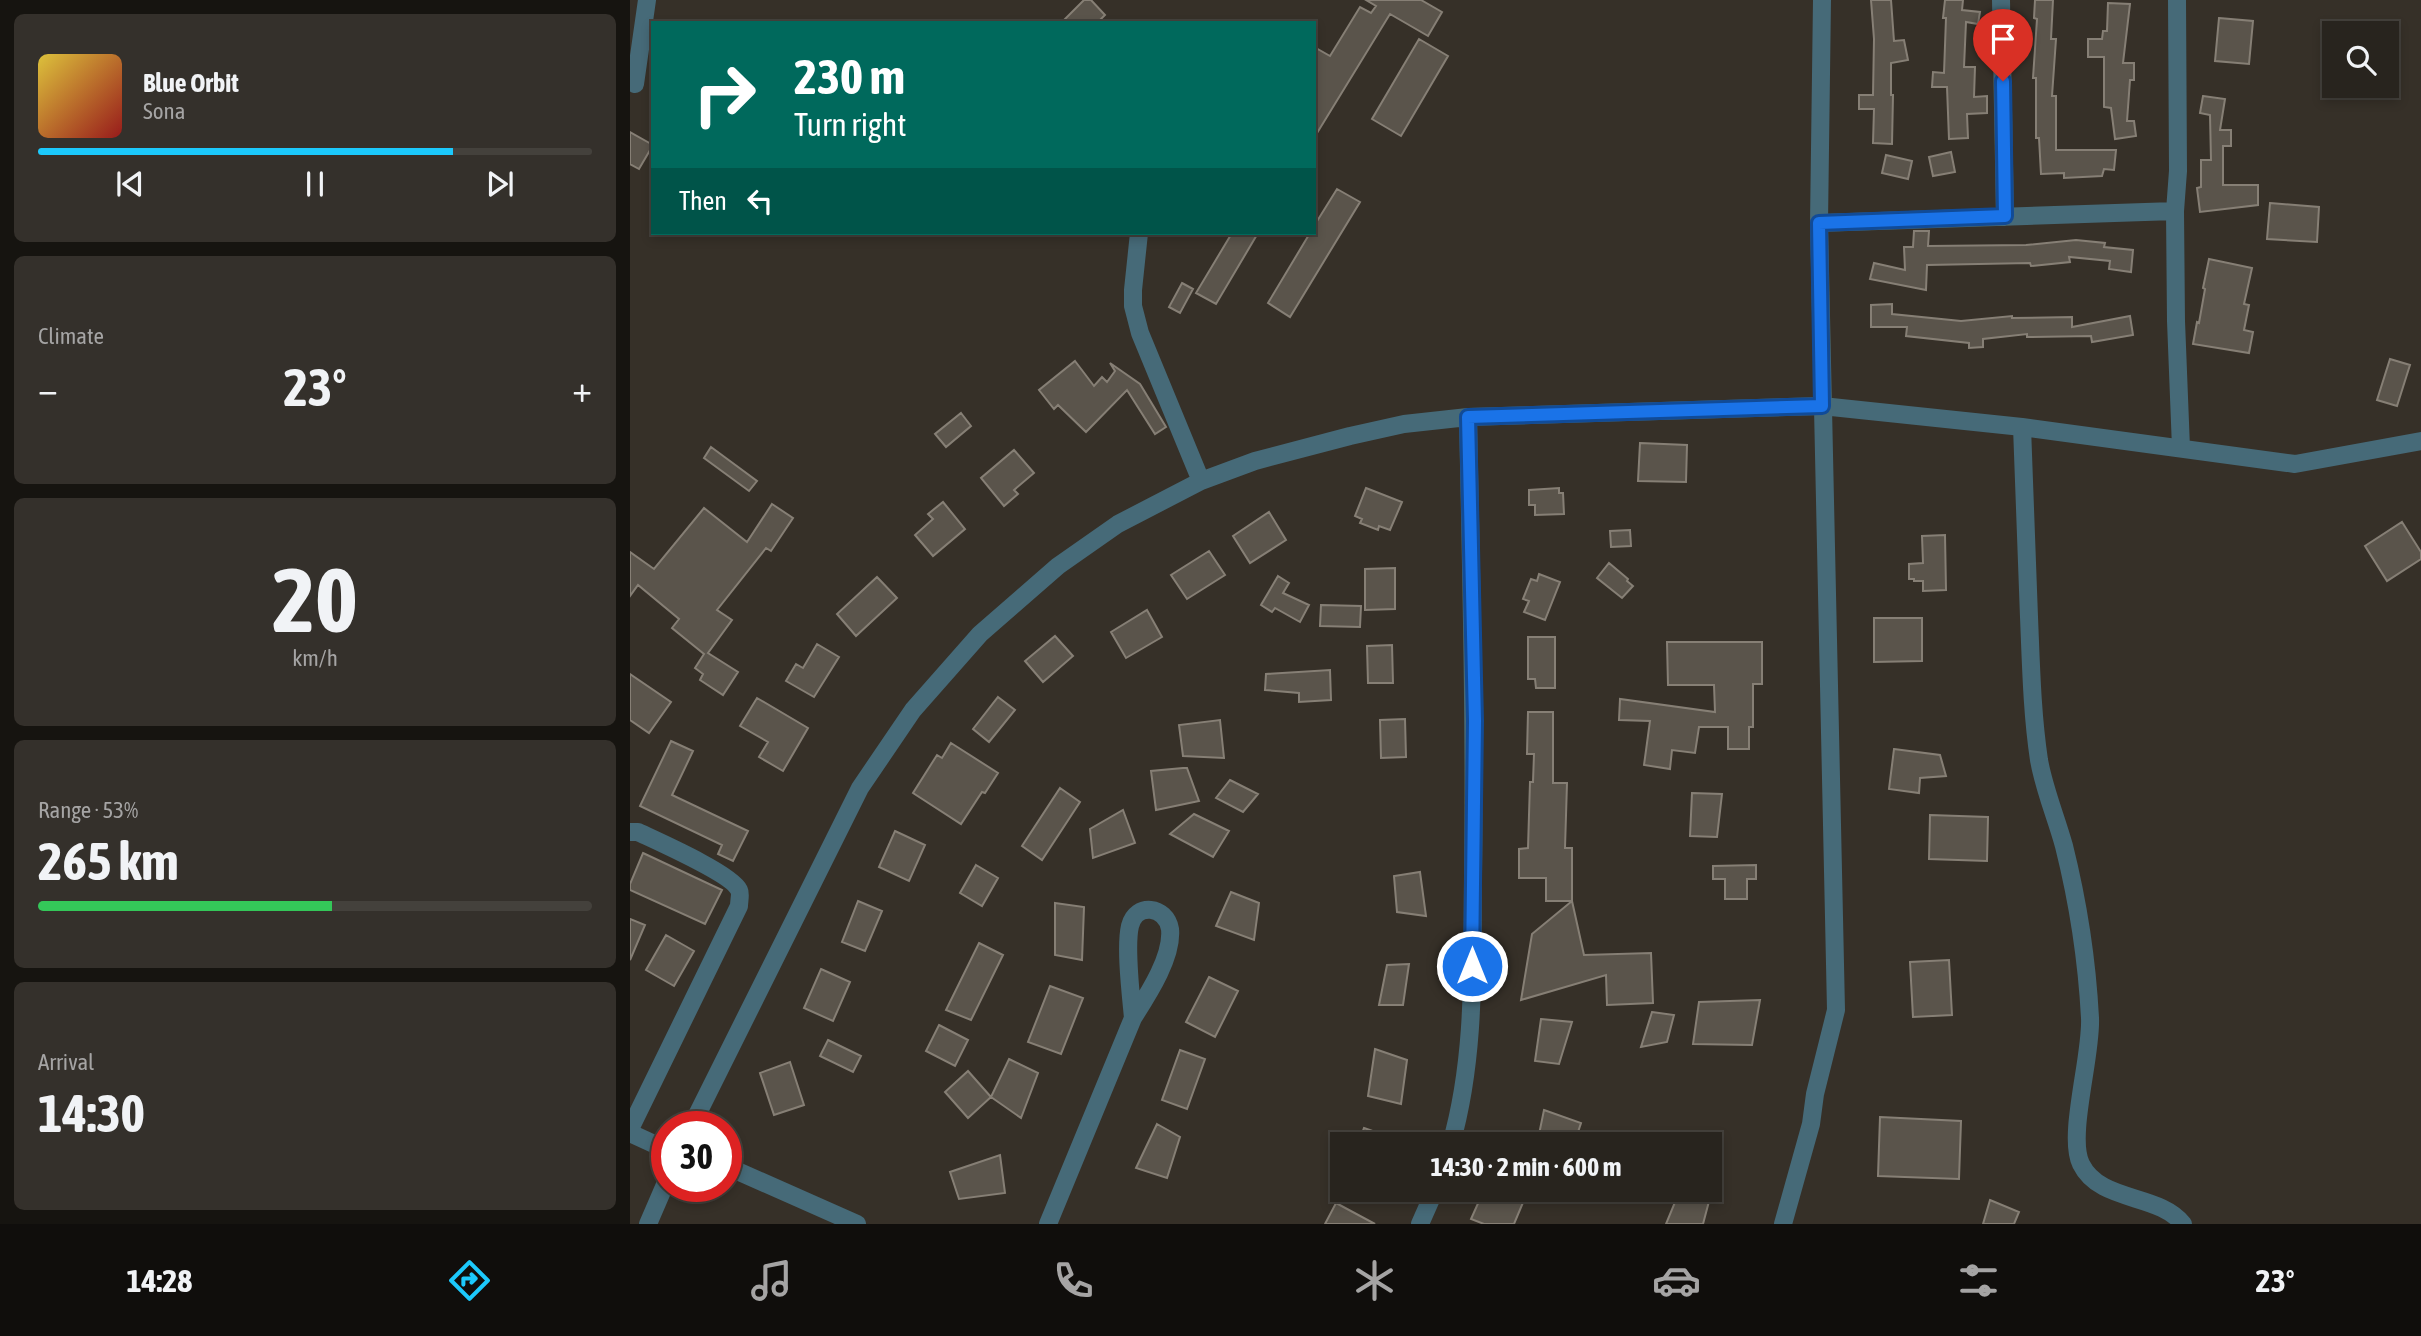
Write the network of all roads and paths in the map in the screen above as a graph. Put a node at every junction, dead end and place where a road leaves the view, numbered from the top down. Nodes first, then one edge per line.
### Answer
1 (647, 0) edge
2 (1822, 0) edge
3 (2001, 0) edge
4 (2177, 0) edge
5 (635, 84) dead end
6 (2175, 211) junction
7 (2005, 216) junction
8 (1819, 223) junction
9 (1139, 235) edge
10 (1822, 406) junction
11 (1468, 417) junction
12 (2022, 427) junction
13 (2421, 441) edge
14 (2181, 448) junction
15 (1201, 481) junction
16 (630, 832) edge
17 (1133, 1018) junction
18 (699, 1111) edge
19 (630, 1131) edge
20 (1454, 1132) edge
21 (651, 1142) edge
22 (742, 1173) edge
23 (658, 1202) edge
24 (1430, 1202) edge
25 (648, 1224) edge
26 (857, 1224) edge
27 (1048, 1224) edge
28 (1420, 1224) edge
29 (1783, 1224) edge
30 (2183, 1224) edge

1 - 5 street
2 - 8 street
3 - 7 street
4 - 6 street
6 - 7 street
6 - 14 street
7 - 8 street
8 - 10 street
9 - 15 street
10 - 11 street
10 - 12 street
10 - 29 street
11 - 15 street
11 - 20 street
12 - 14 street
12 - 30 street
13 - 14 street
15 - 18 street
16 - 19 street
17 - 17 street
17 - 27 street
19 - 21 street
22 - 26 street
23 - 25 street
24 - 28 street

